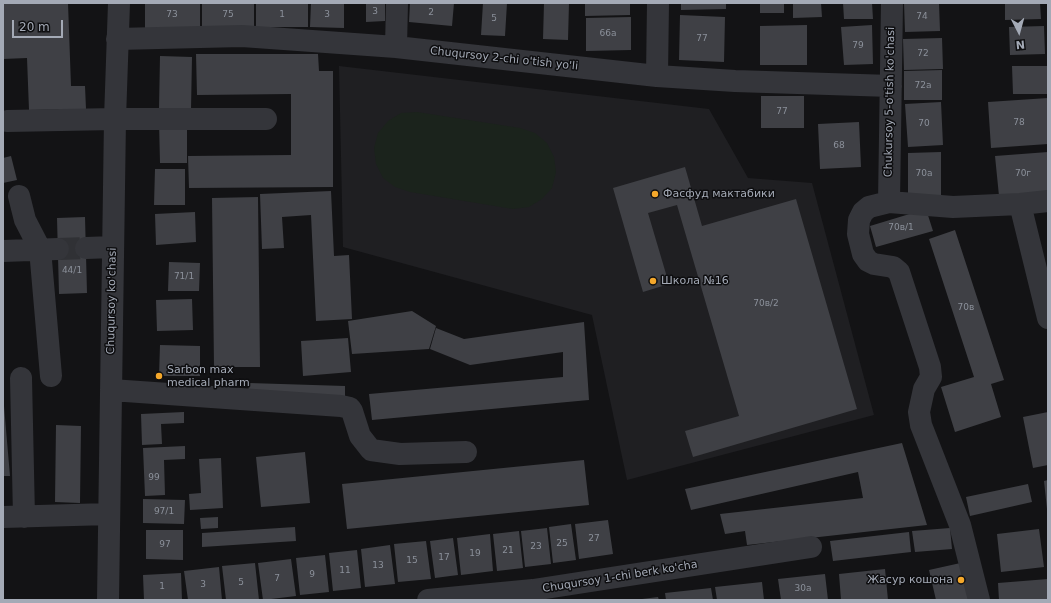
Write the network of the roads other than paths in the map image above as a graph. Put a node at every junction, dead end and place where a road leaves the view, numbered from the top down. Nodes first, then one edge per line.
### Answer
1 (119, 3) edge
2 (397, 3) edge
3 (658, 3) edge
4 (892, 3) edge
5 (117, 39) junction
6 (396, 47) junction
7 (657, 76) junction
8 (891, 86) junction
9 (115, 119) junction
10 (266, 119) dead end
11 (7, 121) dead end
12 (19, 196) dead end
13 (1048, 201) edge
14 (889, 202) junction
15 (1020, 204) junction
16 (113, 247) junction
17 (86, 248) tunnel mouth
18 (49, 249) junction
19 (3, 251) edge
20 (1048, 318) edge
21 (51, 376) dead end
22 (20, 378) dead end
23 (111, 390) junction
24 (466, 452) dead end
25 (109, 514) junction
26 (14, 517) edge
27 (811, 548) dead end
28 (533, 595) edge
29 (108, 600) edge
30 (428, 600) edge
31 (979, 600) edge

1 - 5 street, Chuqursoy ko'chasi
2 - 6 street
3 - 7 street
4 - 8 street, Chukursoy 5-o'tish ko'chasi
5 - 6 street, Chuqursoy 2-chi o'tish yo'li
5 - 9 street, Chuqursoy ko'chasi
6 - 7 street, Chuqursoy 2-chi o'tish yo'li
7 - 8 street, Chuqursoy 2-chi o'tish yo'li
8 - 14 street, Chukursoy 5-o'tish ko'chasi
9 - 10 street
9 - 11 street
9 - 16 street, Chuqursoy ko'chasi
12 - 18 street
13 - 15 street
14 - 15 street
14 - 31 street
15 - 20 street
16 - 17 street
16 - 23 street, Chuqursoy ko'chasi
18 - 19 street
18 - 21 street
22 - 26 street
23 - 24 street
23 - 25 street, Chuqursoy ko'chasi
25 - 26 street
25 - 29 street, Chuqursoy ko'chasi
27 - 28 street, Chuqursoy 1-chi berk ko'cha
28 - 30 street, Chuqursoy 1-chi berk ko'cha

